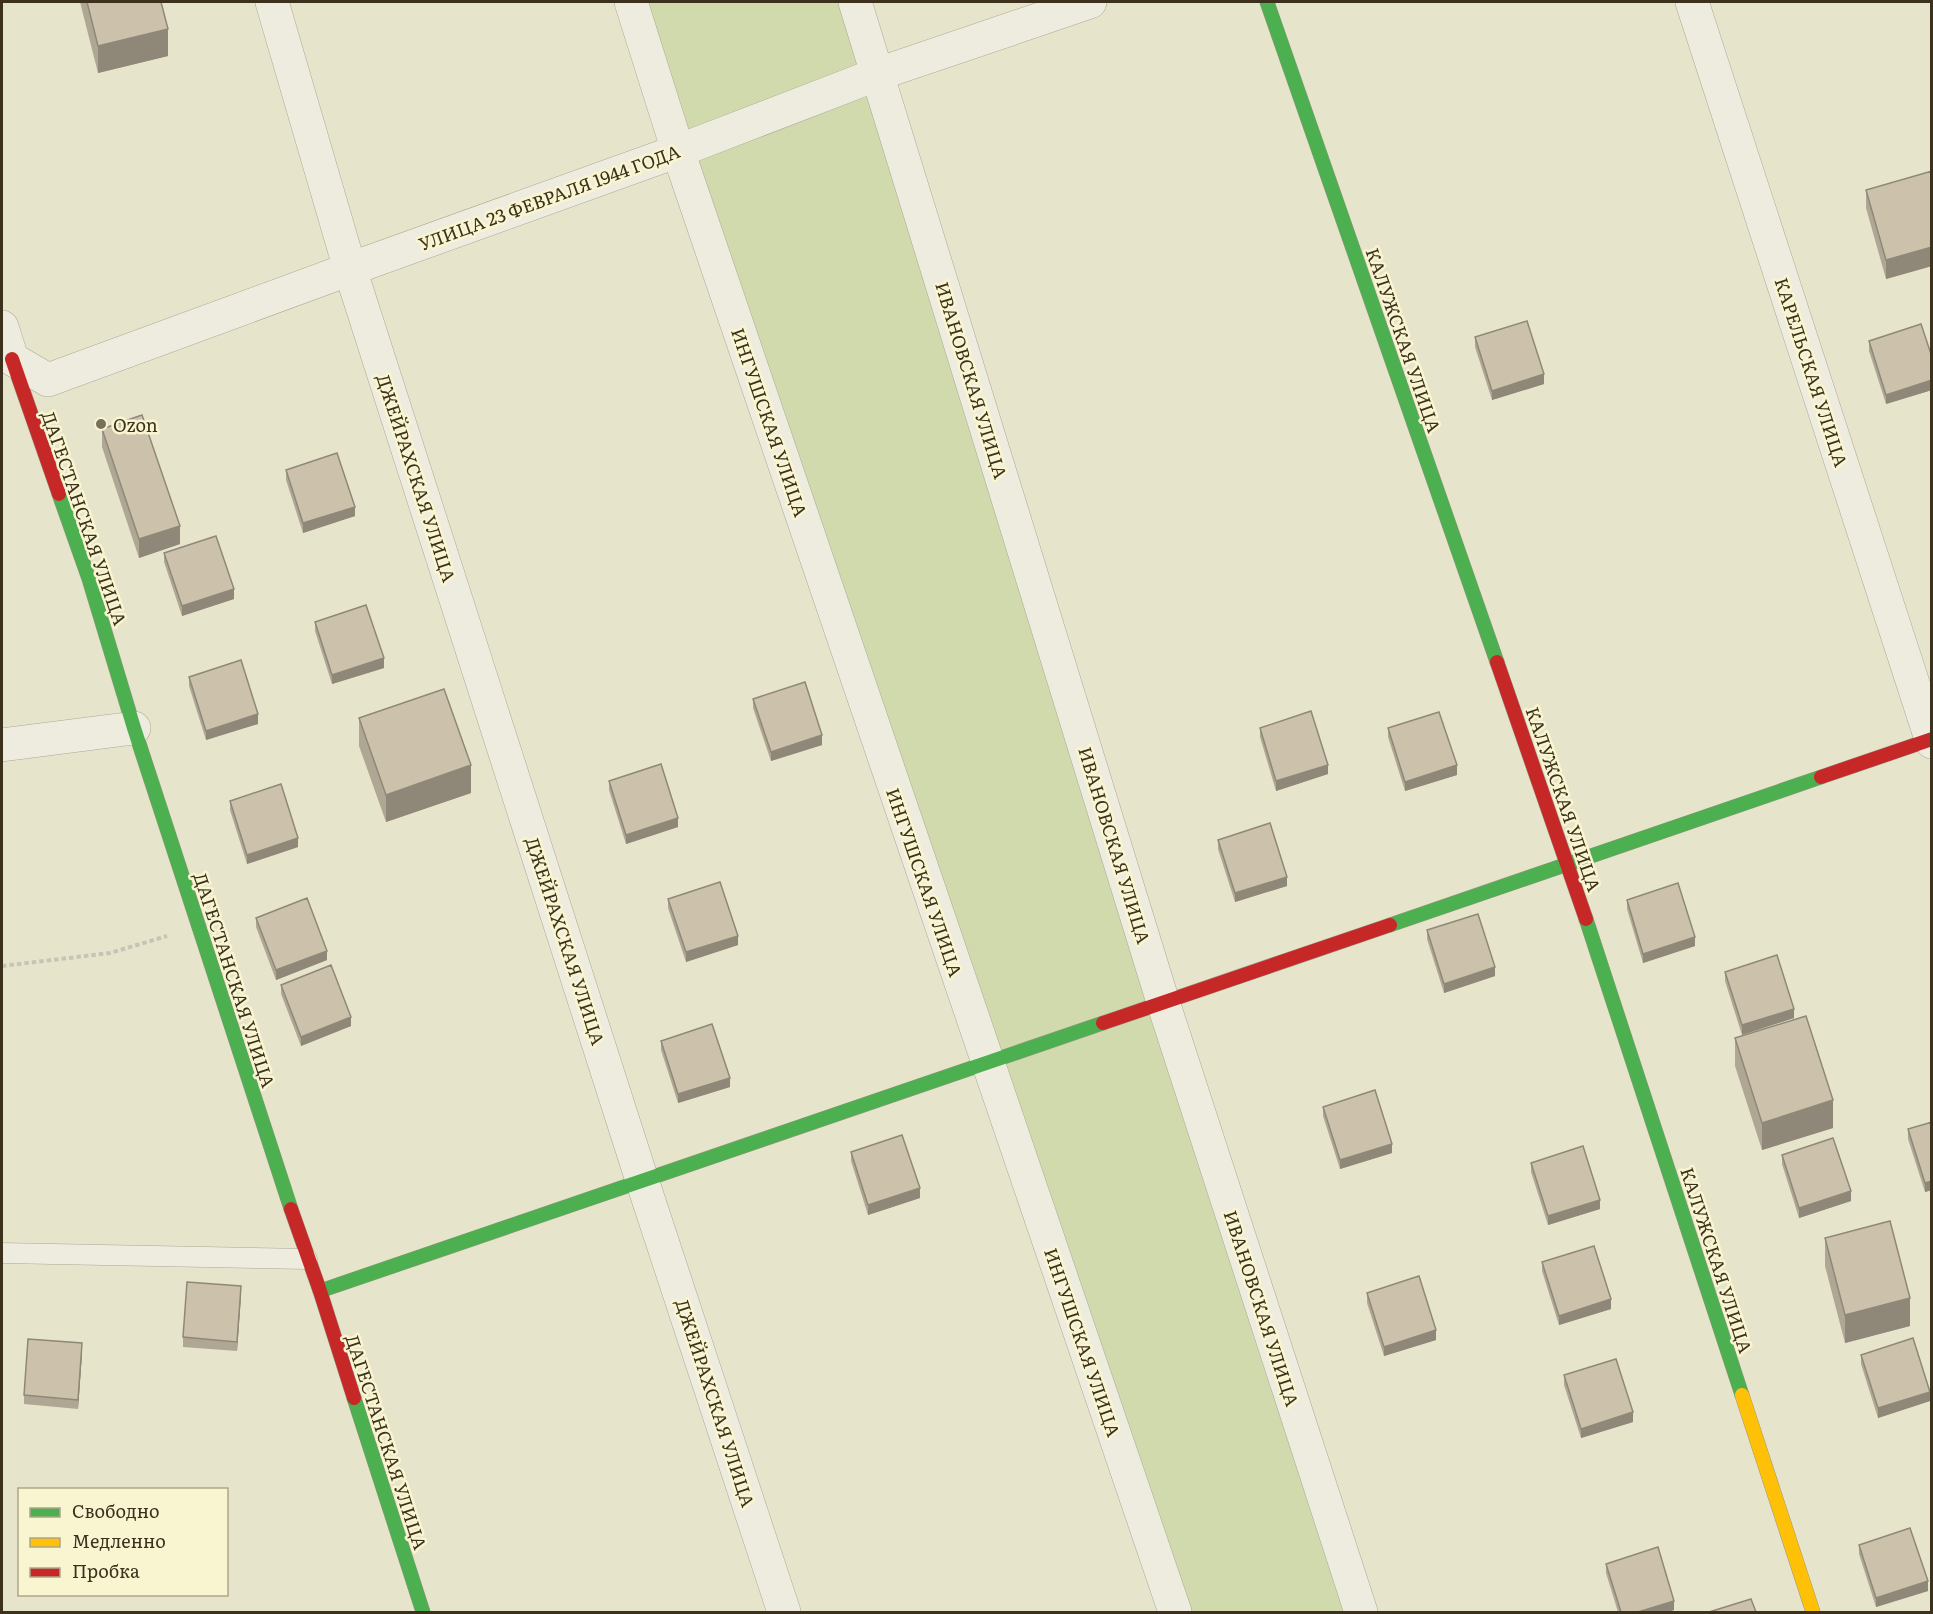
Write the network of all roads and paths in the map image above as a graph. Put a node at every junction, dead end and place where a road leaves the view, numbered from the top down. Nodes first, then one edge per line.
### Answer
1 (272, 2) edge
2 (632, 2) edge
3 (855, 2) edge
4 (1090, 2) edge
5 (1267, 2) edge
6 (1692, 2) edge
7 (878, 74) junction
8 (678, 151) junction
9 (350, 269) junction
10 (2, 327) edge
11 (7, 360) edge
12 (134, 728) junction
13 (1931, 740) edge
14 (2, 745) edge
15 (1568, 864) junction
16 (199, 926) junction
17 (2, 966) edge
18 (1163, 1002) junction
19 (987, 1062) junction
20 (642, 1180) junction
21 (2, 1253) edge
22 (307, 1259) junction
23 (320, 1291) junction
24 (423, 1612) edge
25 (784, 1612) edge
26 (1175, 1612) edge
27 (1361, 1612) edge
28 (1813, 1612) edge

1 - 9 street, ДЖЕЙРАХСКАЯ УЛИЦА
2 - 8 street, ИНГУШСКАЯ УЛИЦА
3 - 7 street, ИВАНОВСКАЯ УЛИЦА
4 - 7 street, УЛИЦА 23 ФЕВРАЛЯ 1944 ГОДА
5 - 15 street, КАЛУЖСКАЯ УЛИЦА
6 - 13 street, КАРЕЛЬСКАЯ УЛИЦА
7 - 8 street, УЛИЦА 23 ФЕВРАЛЯ 1944 ГОДА
7 - 18 street, ИВАНОВСКАЯ УЛИЦА
8 - 9 street, УЛИЦА 23 ФЕВРАЛЯ 1944 ГОДА
8 - 19 street, ИНГУШСКАЯ УЛИЦА
9 - 11 street, УЛИЦА 23 ФЕВРАЛЯ 1944 ГОДА
9 - 20 street, ДЖЕЙРАХСКАЯ УЛИЦА
10 - 11 street
11 - 12 street, ДАГЕСТАНСКАЯ УЛИЦА
12 - 14 street
12 - 16 street, ДАГЕСТАНСКАЯ УЛИЦА
13 - 15 street
15 - 18 street
15 - 28 street, КАЛУЖСКАЯ УЛИЦА
16 - 17 path
16 - 22 street, ДАГЕСТАНСКАЯ УЛИЦА
18 - 19 street
18 - 27 street, ИВАНОВСКАЯ УЛИЦА
19 - 20 street
19 - 26 street, ИНГУШСКАЯ УЛИЦА
20 - 23 street
20 - 25 street, ДЖЕЙРАХСКАЯ УЛИЦА
21 - 22 lane
22 - 23 street, ДАГЕСТАНСКАЯ УЛИЦА
23 - 24 street, ДАГЕСТАНСКАЯ УЛИЦА

